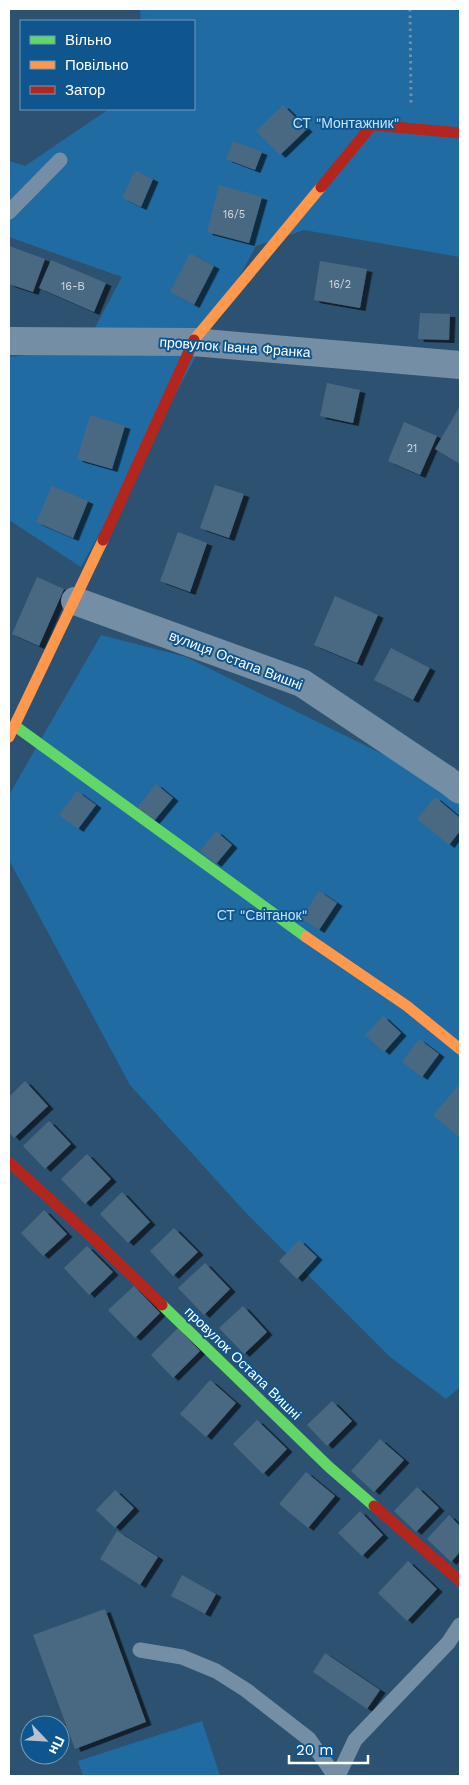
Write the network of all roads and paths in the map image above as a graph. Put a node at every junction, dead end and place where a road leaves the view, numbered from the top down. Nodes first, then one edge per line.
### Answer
1 (410, 9) edge
2 (412, 129) junction
3 (460, 133) edge
4 (60, 160) dead end
5 (9, 212) edge
6 (9, 341) edge
7 (193, 342) junction
8 (460, 365) edge
9 (75, 601) junction
10 (15, 726) junction
11 (9, 737) edge
12 (460, 790) edge
13 (460, 1049) edge
14 (9, 1162) edge
15 (460, 1581) edge
16 (460, 1625) edge
17 (140, 1650) dead end
18 (336, 1776) edge

1 - 2 path
2 - 3 street
2 - 7 street
4 - 5 lane
6 - 7 street, провулок Івана Франка
7 - 8 street, провулок Івана Франка
7 - 9 street
9 - 10 street
9 - 12 street, вулиця Остапа Вишні
10 - 11 street
10 - 13 street
14 - 15 street, провулок Остапа Вишні
16 - 18 lane
17 - 18 lane

